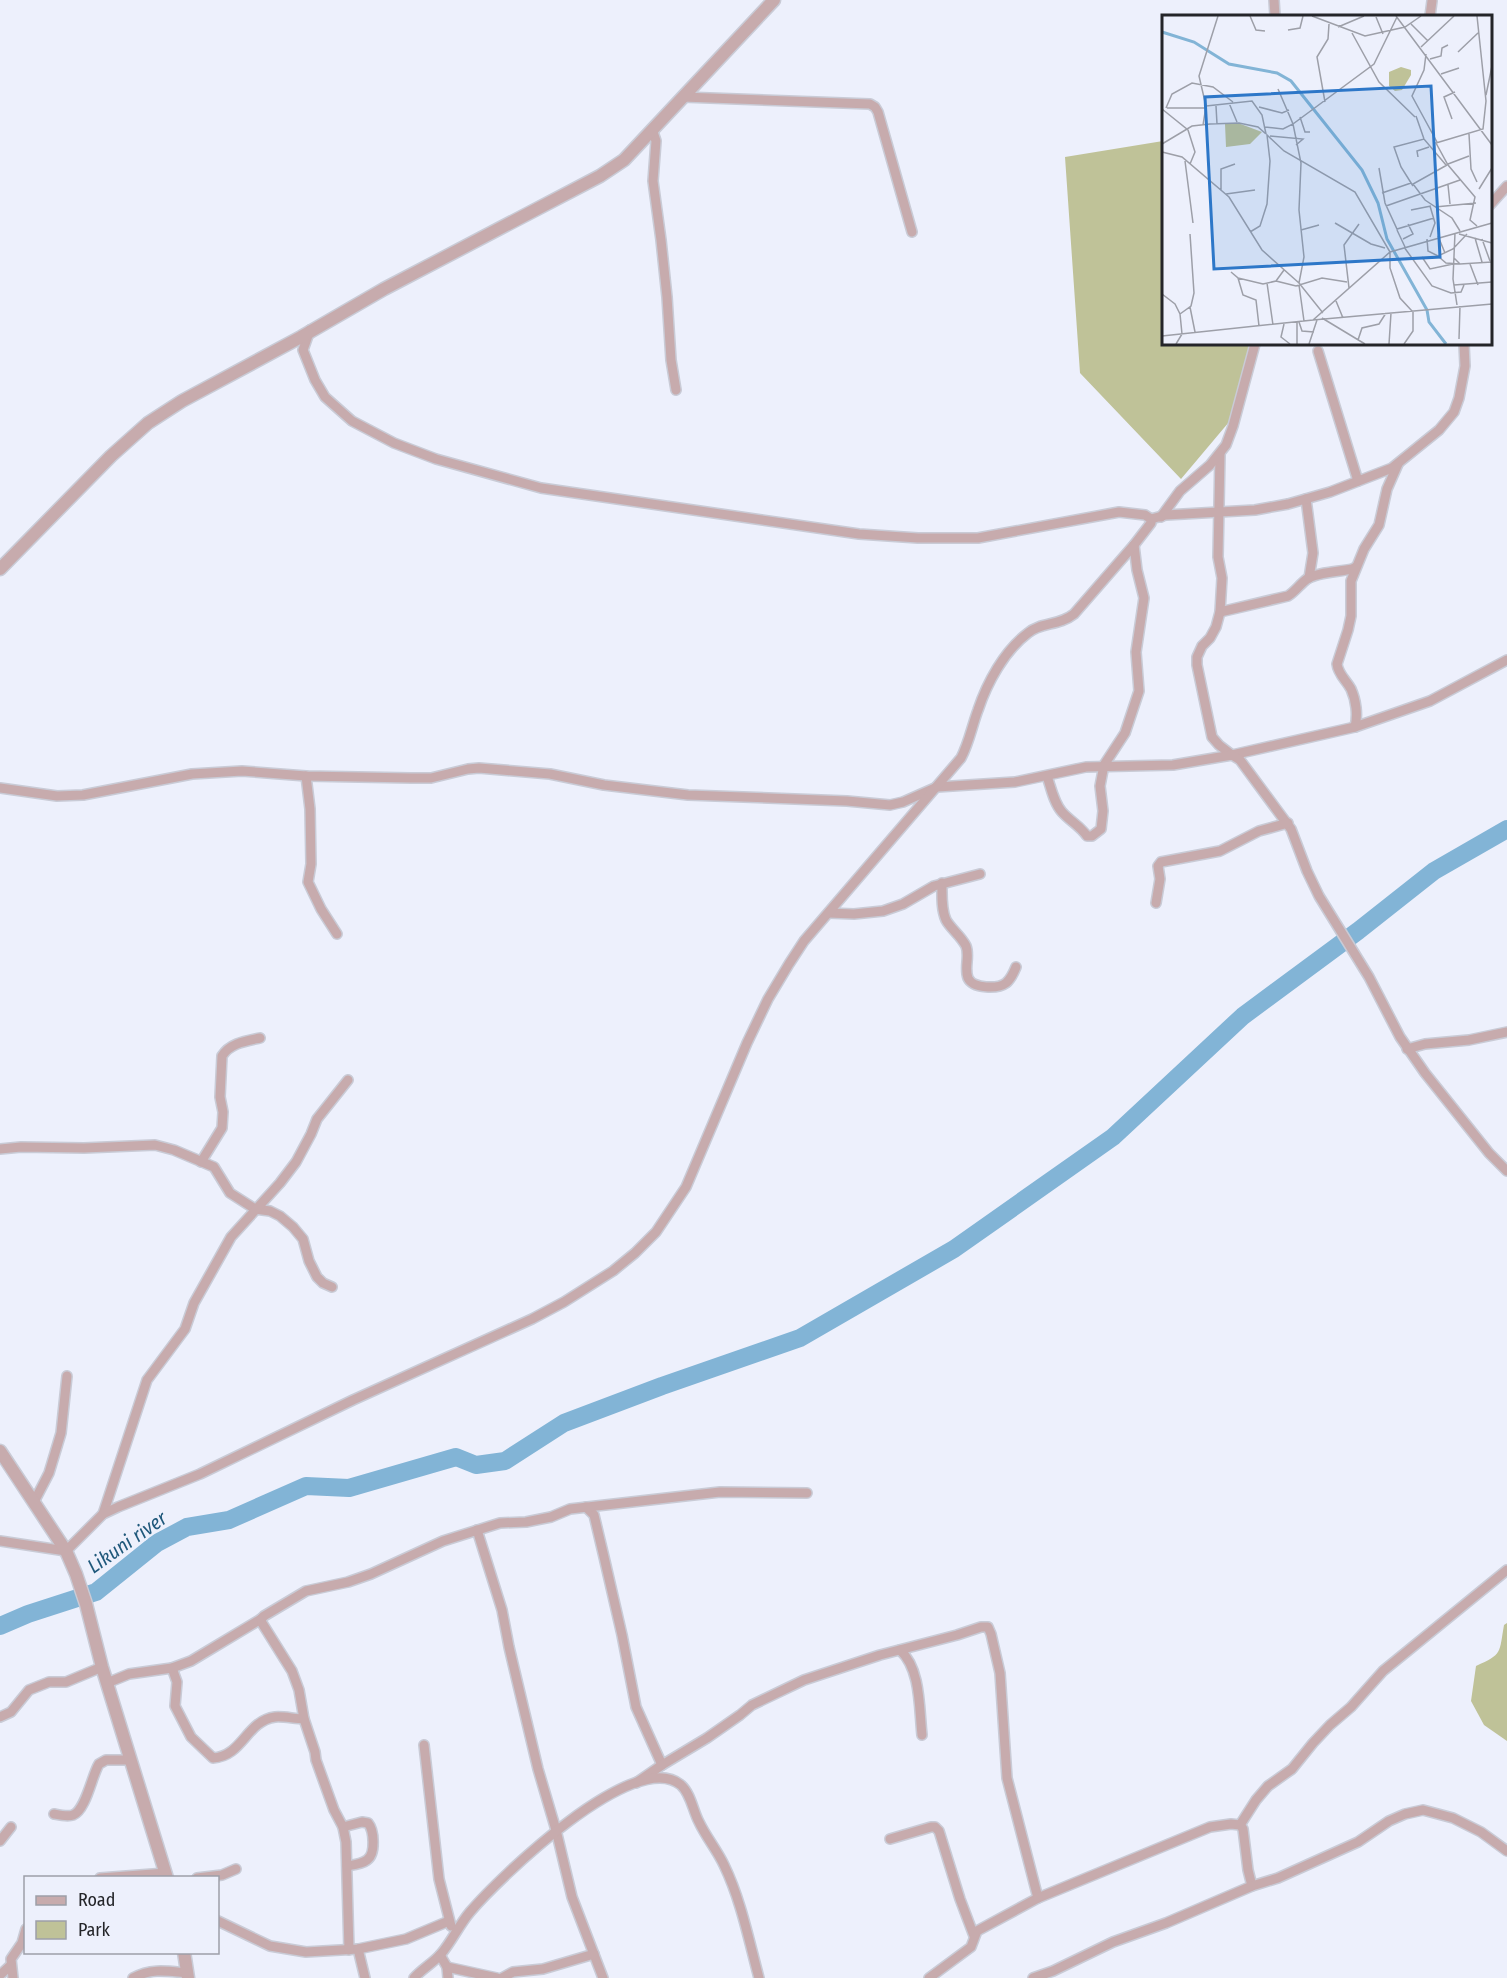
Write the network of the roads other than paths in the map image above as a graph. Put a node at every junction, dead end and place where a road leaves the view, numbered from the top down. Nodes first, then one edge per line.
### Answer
1 (774, 0) edge
2 (1274, 0) edge
3 (1431, 0) edge
4 (1275, 15) edge
5 (1430, 15) edge
6 (683, 96) junction
7 (652, 129) junction
8 (1507, 186) edge
9 (1492, 205) edge
10 (912, 232) dead end
11 (310, 330) junction
12 (1255, 345) edge
13 (1464, 345) edge
14 (1318, 351) dead end
15 (676, 390) dead end
16 (1220, 454) junction
17 (1398, 464) junction
18 (1358, 481) junction
19 (1306, 499) junction
20 (1218, 513) junction
21 (1156, 518) junction
22 (1134, 545) junction
23 (1356, 567) junction
24 (0, 569) edge
25 (1309, 578) junction
26 (1220, 612) junction
27 (1507, 660) edge
28 (1355, 727) junction
29 (1232, 755) junction
30 (1104, 765) junction
31 (306, 776) junction
32 (1047, 776) junction
33 (937, 787) junction
34 (0, 788) edge
35 (1288, 823) junction
36 (980, 874) dead end
37 (942, 883) junction
38 (1156, 903) dead end
39 (829, 913) junction
40 (337, 934) dead end
41 (1016, 967) dead end
42 (1507, 1032) edge
43 (260, 1038) dead end
44 (1407, 1048) junction
45 (348, 1080) dead end
46 (0, 1149) edge
47 (201, 1162) junction
48 (1507, 1172) edge
49 (255, 1209) junction
50 (332, 1287) dead end
51 (67, 1376) dead end
52 (0, 1451) edge
53 (807, 1493) dead end
54 (34, 1502) junction
55 (586, 1507) junction
56 (103, 1514) junction
57 (477, 1530) junction
58 (0, 1541) edge
59 (66, 1551) junction
60 (1507, 1570) edge
61 (261, 1619) junction
62 (900, 1650) junction
63 (102, 1667) junction
64 (172, 1668) junction
65 (107, 1683) junction
66 (0, 1717) edge
67 (304, 1719) junction
68 (922, 1735) dead end
69 (424, 1745) dead end
70 (130, 1760) junction
71 (662, 1765) junction
72 (636, 1783) junction
73 (54, 1814) dead end
74 (1240, 1826) junction
75 (11, 1827) dead end
76 (343, 1827) junction
77 (556, 1830) junction
78 (890, 1839) dead end
79 (0, 1841) edge
80 (1507, 1851) edge
81 (347, 1866) junction
82 (236, 1869) dead end
83 (167, 1875) edge
84 (145, 1876) edge
85 (214, 1876) edge
86 (1252, 1886) junction
87 (1038, 1898) junction
88 (219, 1921) edge
89 (449, 1921) junction
90 (454, 1934) junction
91 (24, 1936) edge
92 (974, 1936) junction
93 (354, 1950) junction
94 (184, 1954) edge
95 (594, 1954) junction
96 (440, 1955) junction
97 (11, 1965) junction
98 (447, 1967) junction
99 (0, 1975) edge
100 (187, 1976) edge
101 (13, 1978) edge
102 (133, 1978) edge
103 (365, 1978) edge
104 (414, 1978) edge
105 (448, 1978) edge
106 (497, 1978) edge
107 (502, 1978) edge
108 (603, 1978) edge
109 (759, 1978) edge
110 (929, 1978) edge
111 (1033, 1978) edge

1 - 6 street
2 - 4 street
3 - 5 street
6 - 7 street
6 - 10 street
7 - 11 street
7 - 15 street
8 - 9 street
11 - 21 street
11 - 24 street
12 - 16 street
13 - 17 street
14 - 18 street
16 - 20 street
16 - 21 street
17 - 18 street
17 - 23 street
18 - 19 street
19 - 20 street
19 - 25 street
20 - 21 street
20 - 26 street
21 - 22 street
22 - 30 street
22 - 33 street
23 - 25 street
23 - 28 street
25 - 26 street
26 - 29 street
27 - 28 street
28 - 29 street
29 - 30 street
29 - 35 street
30 - 32 street
30 - 32 street
31 - 33 street
31 - 34 street
31 - 40 street
32 - 33 street
33 - 39 street
35 - 38 street
35 - 44 street
36 - 37 street
37 - 39 street
37 - 41 street
39 - 56 street
42 - 44 street
43 - 47 street
44 - 48 street
45 - 49 street
46 - 47 street
47 - 49 street
49 - 50 street
49 - 56 street
51 - 54 street
52 - 54 street
53 - 55 street
54 - 59 street
55 - 57 street
55 - 71 street
56 - 59 street
57 - 61 street
57 - 77 street
58 - 59 street
59 - 63 street
60 - 74 street
61 - 64 street
61 - 67 street
62 - 68 street
62 - 71 street
62 - 87 street
63 - 65 street
63 - 66 street
64 - 65 street
64 - 67 street
65 - 70 street
67 - 76 street
69 - 89 street
70 - 73 street
70 - 83 street
71 - 72 street
72 - 77 street
72 - 109 street
74 - 86 street
74 - 87 street
75 - 79 street
76 - 81 street
76 - 81 street
77 - 90 street
77 - 95 street
78 - 92 street
80 - 86 street
81 - 93 street
82 - 85 street
83 - 84 street
86 - 111 street
87 - 92 street
88 - 93 street
89 - 90 street
89 - 93 street
90 - 96 street
91 - 97 street
92 - 110 street
93 - 103 street
94 - 100 street
95 - 107 street
95 - 108 street
96 - 98 street
96 - 104 street
97 - 99 street
97 - 101 street
98 - 105 street
98 - 106 street
100 - 102 street

